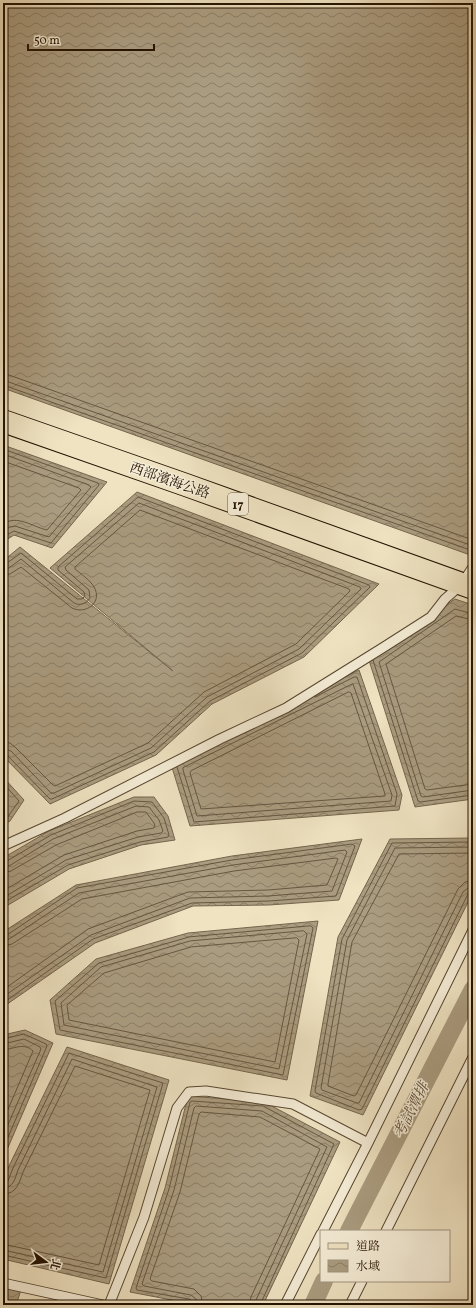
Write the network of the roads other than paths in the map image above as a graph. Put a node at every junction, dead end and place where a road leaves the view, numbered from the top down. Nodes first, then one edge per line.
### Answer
1 (3, 421) edge
2 (470, 579) edge
3 (3, 846) edge
4 (473, 930) edge
5 (473, 1057) edge
6 (368, 1143) junction
7 (324, 1230) edge
8 (386, 1230) edge
9 (320, 1236) edge
10 (362, 1282) edge
11 (3, 1283) edge
12 (103, 1305) edge
13 (109, 1305) edge
14 (285, 1305) edge
15 (350, 1305) edge

1 - 2 main road, 西部濱海公路 / 17
2 - 3 lane
4 - 6 lane
5 - 8 lane
6 - 7 lane
6 - 13 lane
9 - 14 lane
10 - 15 lane
11 - 12 lane

